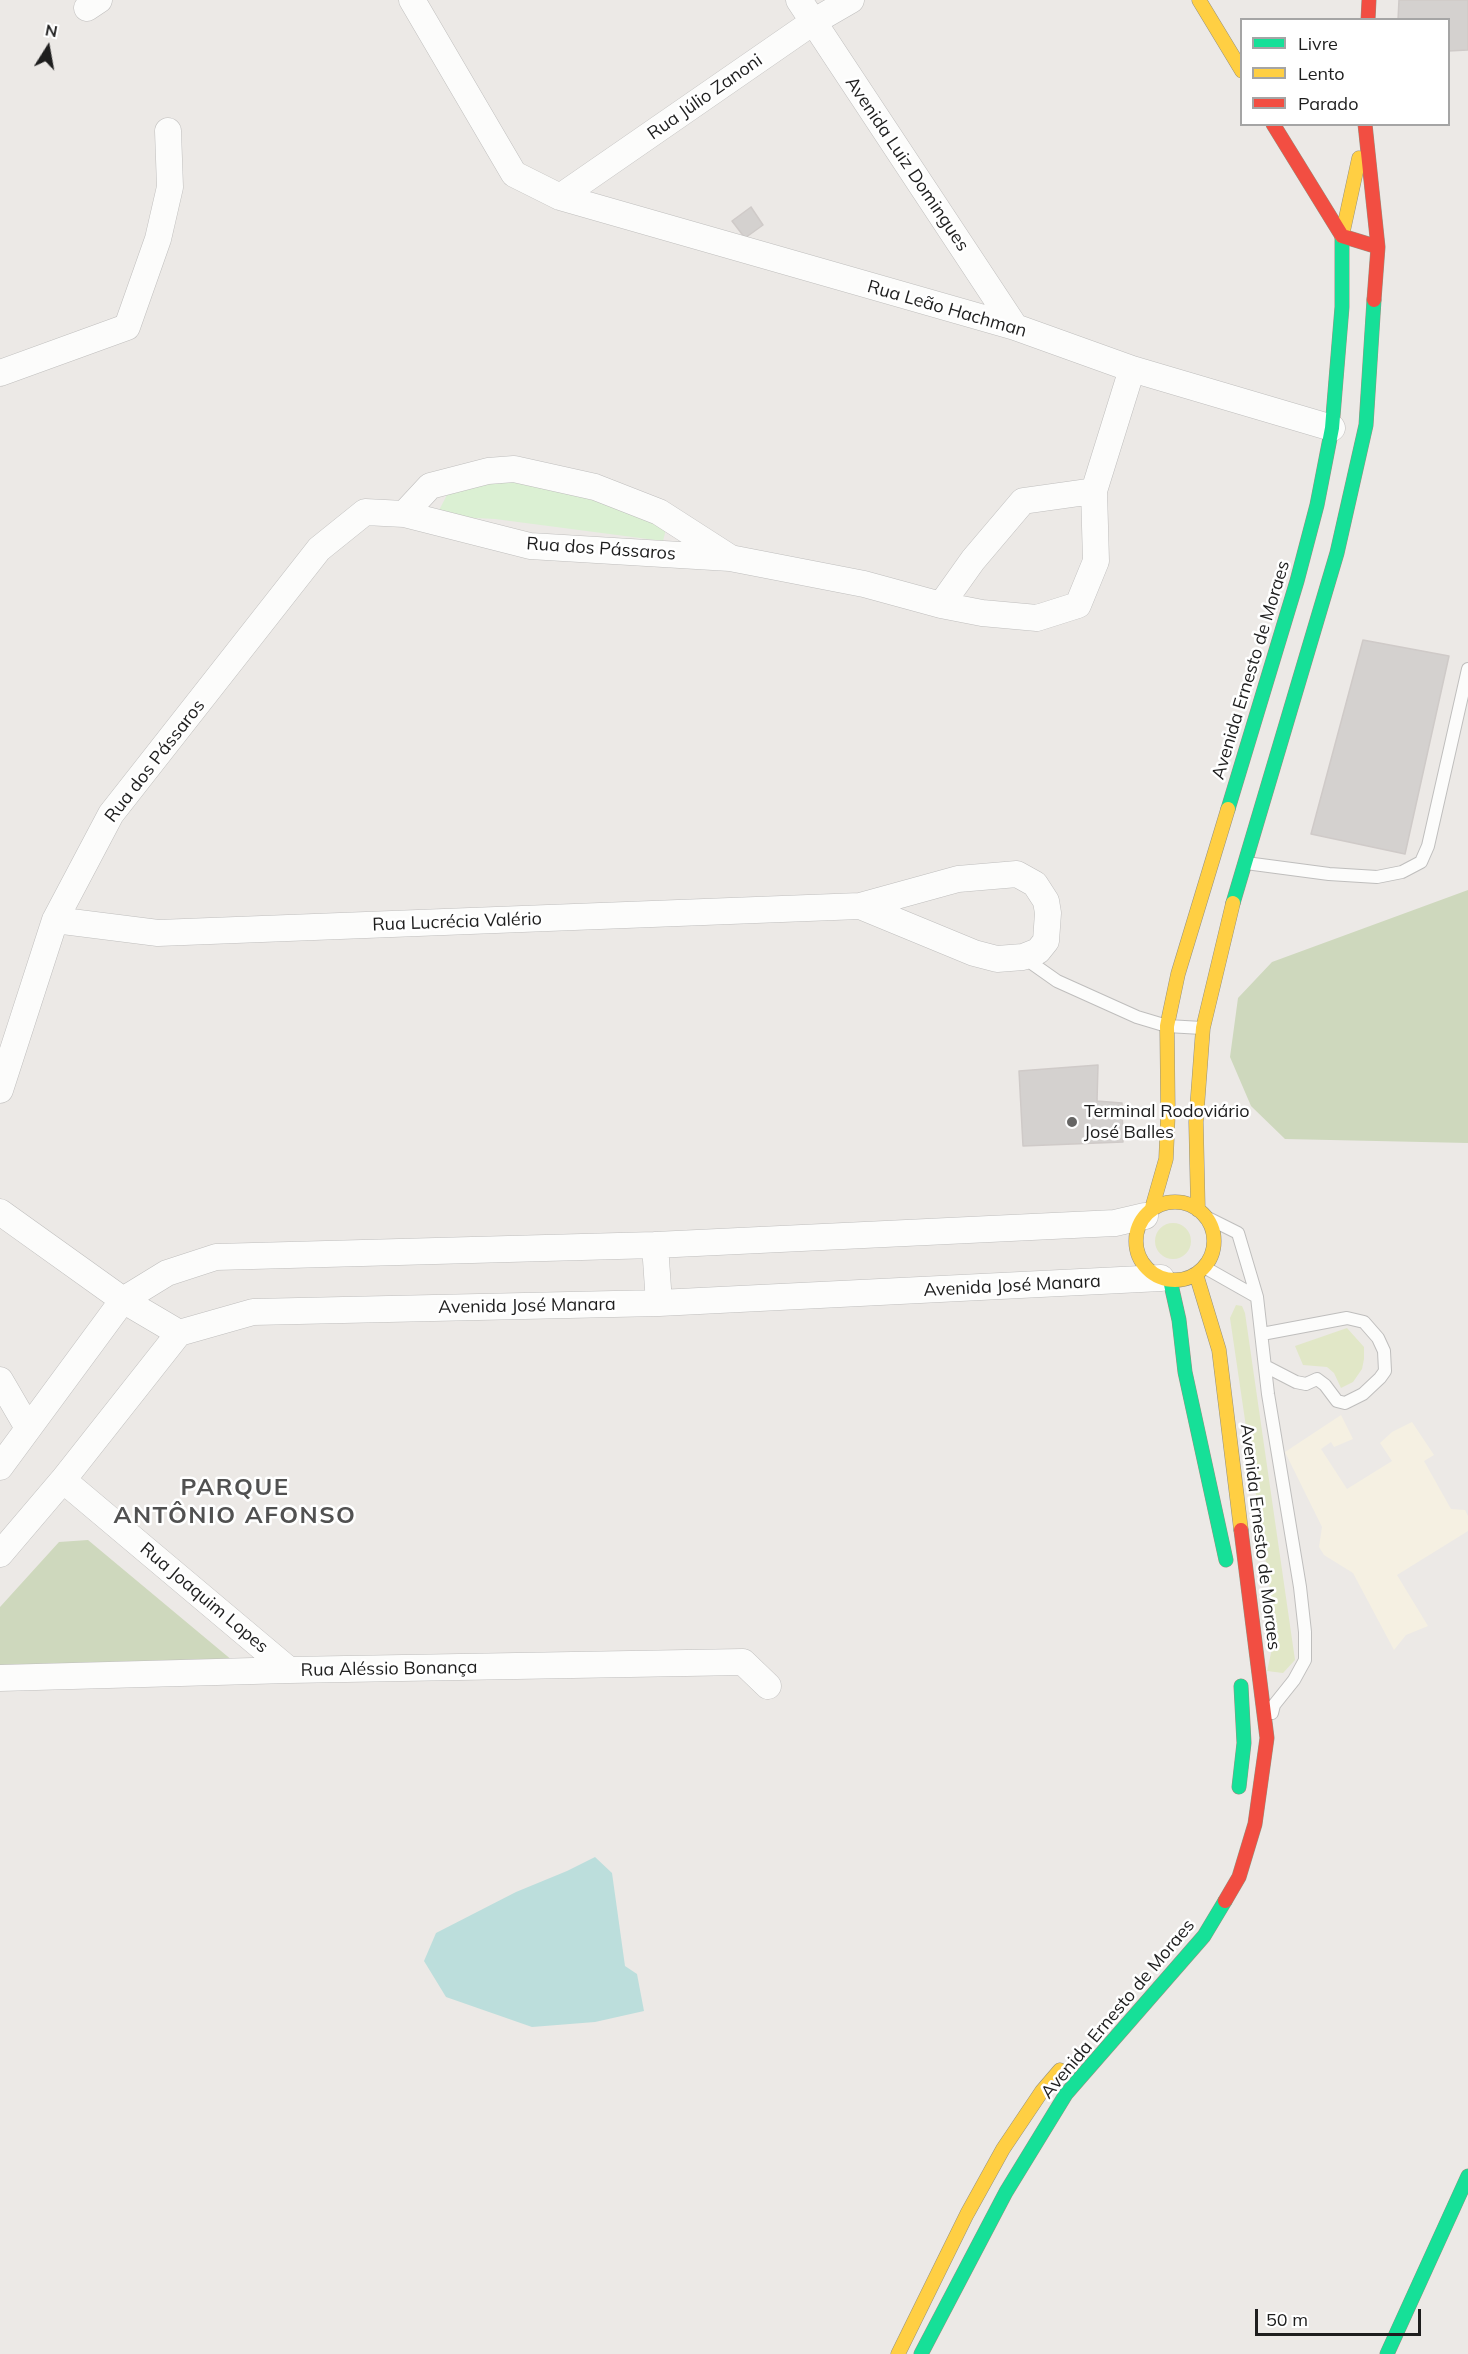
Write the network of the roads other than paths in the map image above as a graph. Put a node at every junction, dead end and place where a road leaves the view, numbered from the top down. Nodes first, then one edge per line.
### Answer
1 (412, 0) edge
2 (799, 0) edge
3 (851, 0) edge
4 (1199, 0) edge
5 (1369, 0) edge
6 (1368, 18) edge
7 (813, 22) junction
8 (1240, 68) edge
9 (1274, 126) edge
10 (1365, 130) edge
11 (168, 131) dead end
12 (560, 197) junction
13 (1342, 236) junction
14 (1378, 247) junction
15 (1015, 327) junction
16 (1132, 369) junction
17 (0, 373) edge
18 (1332, 428) junction
19 (1094, 491) junction
20 (404, 514) junction
21 (730, 558) junction
22 (941, 605) junction
23 (1468, 669) edge
24 (1245, 863) junction
25 (860, 906) junction
26 (55, 920) junction
27 (1023, 957) junction
28 (1167, 1026) junction
29 (1203, 1028) junction
30 (0, 1090) edge
31 (0, 1212) edge
32 (1148, 1212) junction
33 (1202, 1214) junction
34 (655, 1245) junction
35 (1200, 1270) junction
36 (1166, 1279) junction
37 (1257, 1297) junction
38 (123, 1300) junction
39 (658, 1303) junction
40 (179, 1333) junction
41 (1262, 1334) junction
42 (1265, 1366) junction
43 (0, 1380) edge
44 (28, 1428) junction
45 (0, 1467) edge
46 (63, 1480) junction
47 (0, 1554) edge
48 (1229, 1575) dead end
49 (289, 1670) junction
50 (1240, 1676) dead end
51 (0, 1678) edge
52 (768, 1686) dead end
53 (1268, 1738) junction
54 (1237, 1798) dead end
55 (1072, 2055) dead end
56 (1468, 2176) edge
57 (898, 2354) edge
58 (921, 2354) edge
59 (1386, 2354) edge

1 - 12 street, Rua Leão Hachman
2 - 7 street, Avenida Luiz Domingues
3 - 7 street, Rua Júlio Zanoni
4 - 8 main road
5 - 6 main road
7 - 12 street, Rua Júlio Zanoni
7 - 15 street, Avenida Luiz Domingues
9 - 13 main road
10 - 13 main road, Avenida Ernesto de Moraes
10 - 14 main road, Avenida Ernesto de Moraes
11 - 17 street
12 - 15 street, Rua Leão Hachman
13 - 14 main road
13 - 18 main road, Avenida Ernesto de Moraes
14 - 24 main road, Avenida Ernesto de Moraes
15 - 16 street, Rua Leão Hachman
16 - 18 street, Rua Leão Hachman
16 - 19 street, Rua dos Pássaros
18 - 28 main road, Avenida Ernesto de Moraes
19 - 22 street
19 - 22 street, Rua dos Pássaros
20 - 21 street, Rua dos Pássaros
20 - 21 street, Rua dos Pássaros
20 - 26 street, Rua dos Pássaros
21 - 22 street, Rua dos Pássaros
23 - 24 lane
24 - 29 main road, Avenida Ernesto de Moraes
25 - 26 street, Rua Lucrécia Valério
25 - 27 street, Rua Lucrécia Valério
25 - 27 street, Rua Lucrécia Valério
26 - 30 street, Rua dos Pássaros
27 - 28 lane
28 - 29 lane
28 - 32 main road, Avenida Ernesto de Moraes
29 - 33 main road, Avenida Ernesto de Moraes
31 - 38 street
32 - 33 main road
32 - 34 street
32 - 36 main road
33 - 35 main road
33 - 37 lane
34 - 38 street
34 - 39 street
35 - 36 main road
35 - 37 lane
35 - 53 main road, Avenida Ernesto de Moraes
36 - 39 street, Avenida José Manara
36 - 48 main road, Avenida Ernesto de Moraes
37 - 41 lane
38 - 40 street
38 - 44 street
39 - 40 street, Avenida José Manara
40 - 46 street
41 - 42 lane
41 - 42 lane
42 - 53 lane
43 - 44 street
44 - 45 street
46 - 47 street
46 - 49 street, Rua Joaquim Lopes
49 - 51 street, Rua Aléssio Bonança
49 - 52 street, Rua Aléssio Bonança
50 - 54 main road
53 - 58 main road, Avenida Ernesto de Moraes
55 - 57 main road, Avenida Ernesto de Moraes
56 - 59 main road

